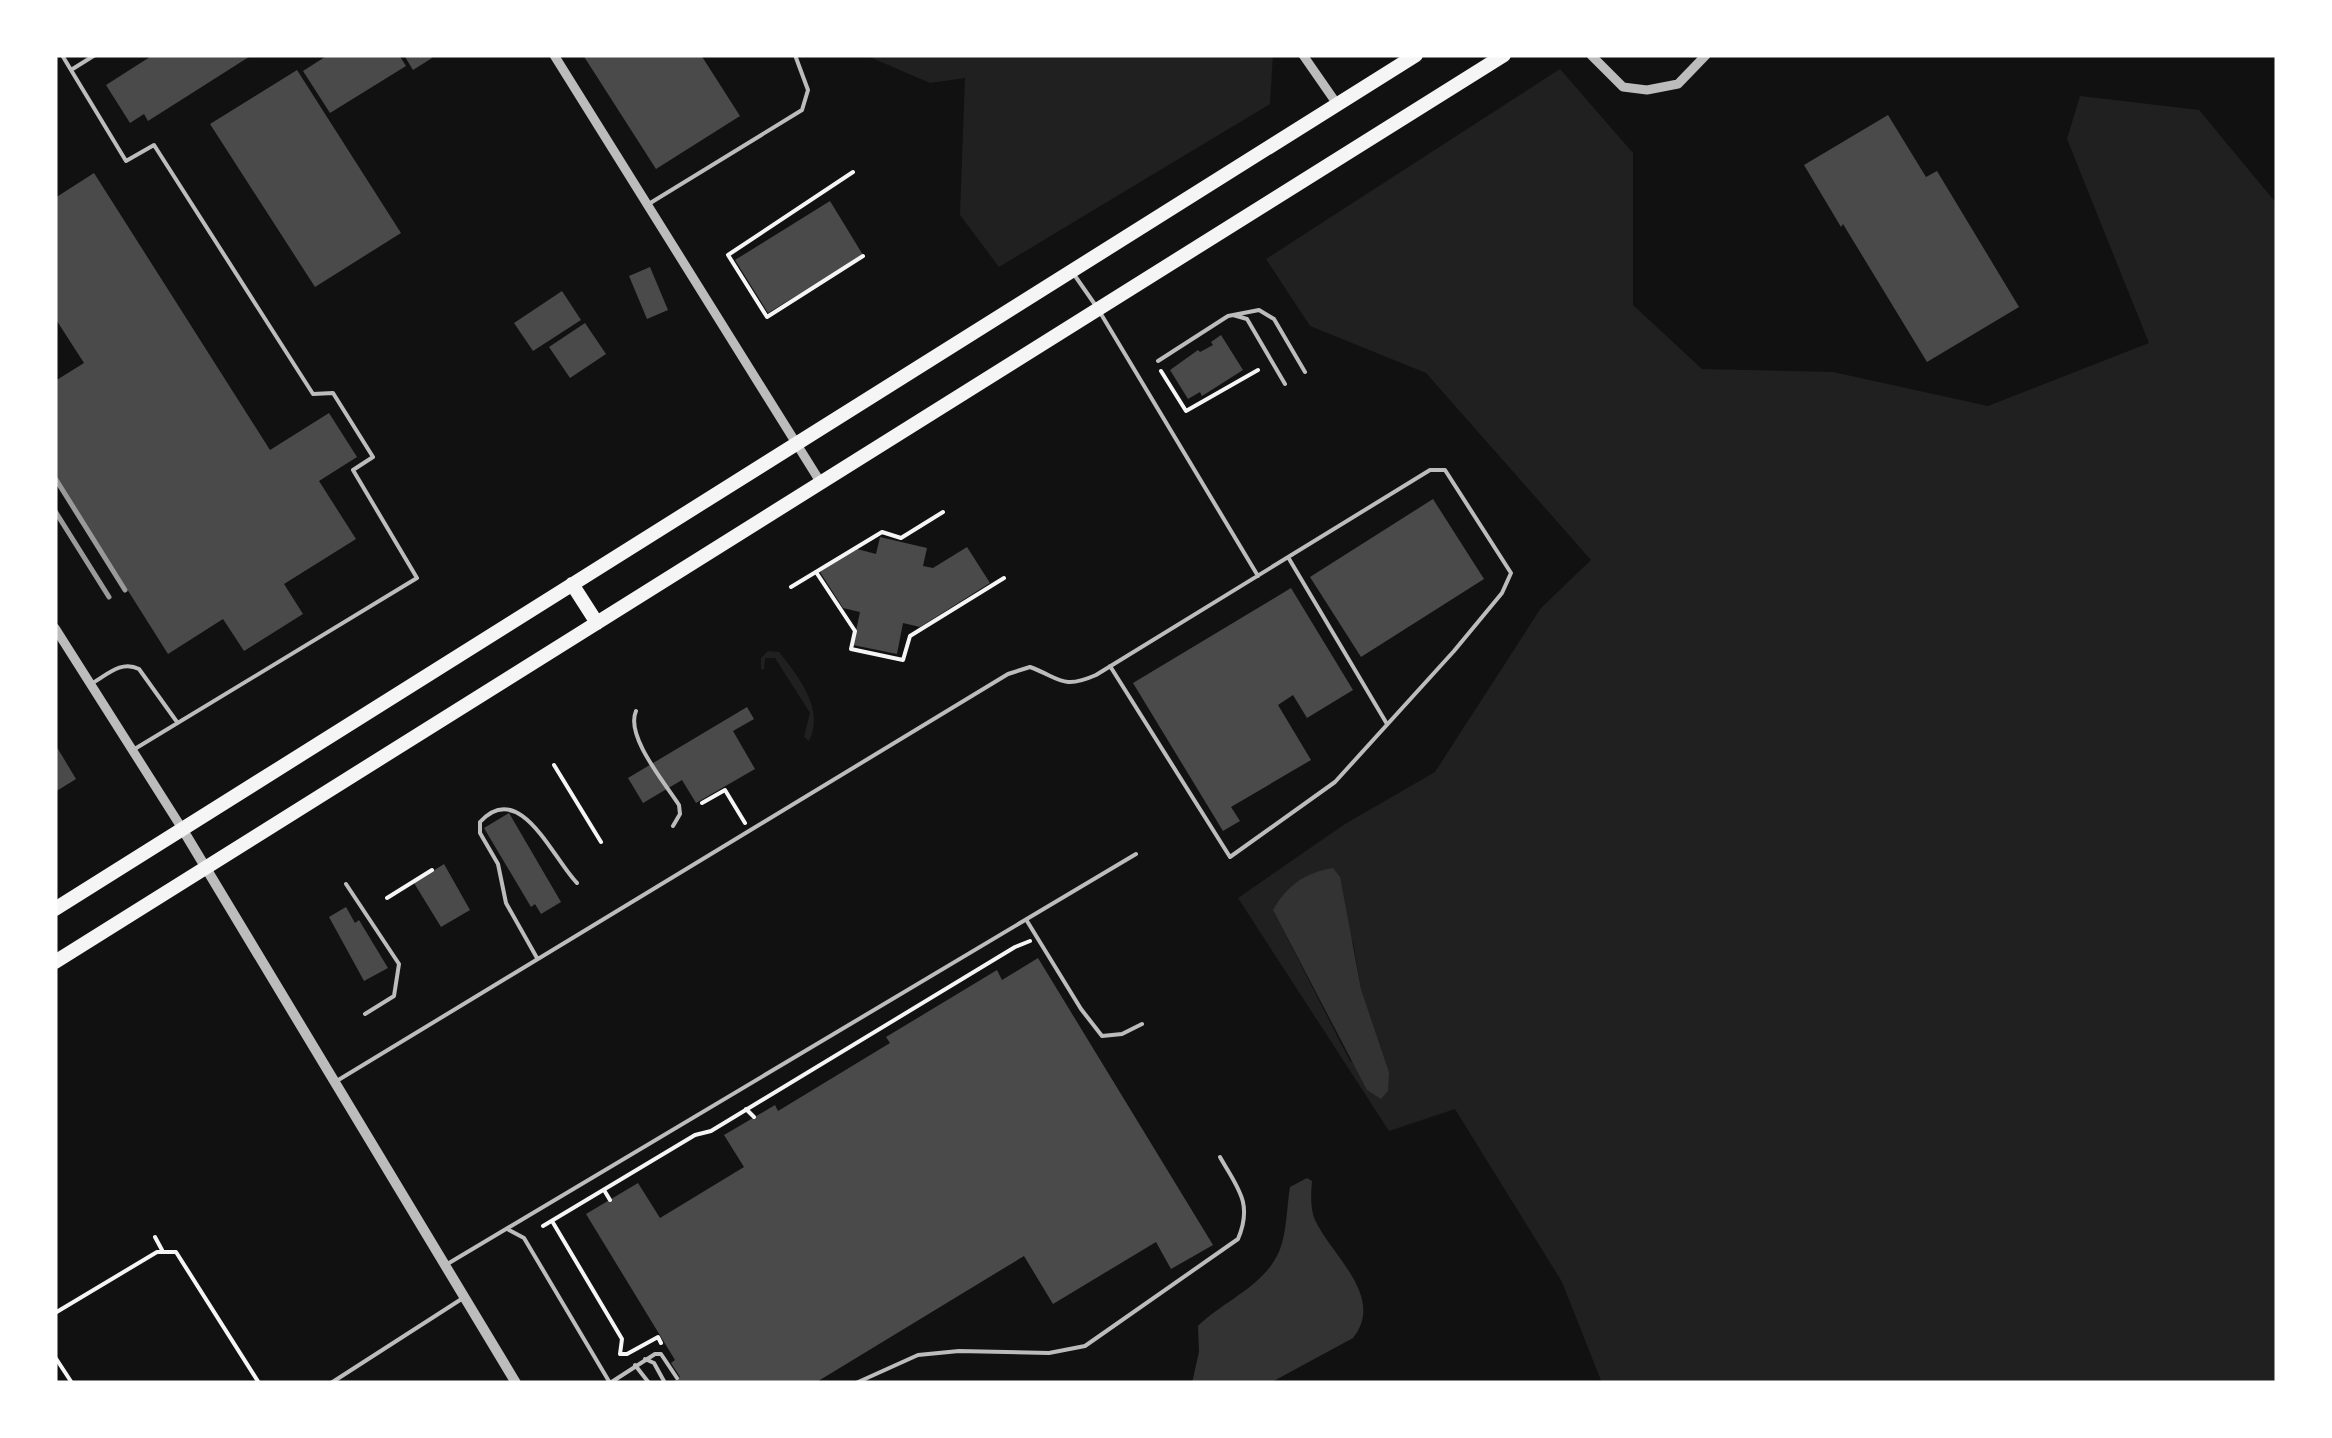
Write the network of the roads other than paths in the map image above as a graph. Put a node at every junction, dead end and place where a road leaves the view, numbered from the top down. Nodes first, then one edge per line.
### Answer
1 (62, 55) edge
2 (96, 55) edge
3 (554, 55) edge
4 (795, 55) edge
5 (1303, 55) edge
6 (1416, 55) edge
7 (1504, 55) edge
8 (1592, 55) edge
9 (1706, 55) edge
10 (71, 70) junction
11 (1338, 104) junction
12 (647, 205) junction
13 (1071, 271) junction
14 (1098, 309) junction
15 (1233, 315) junction
16 (1157, 362) road end
17 (1306, 372) dead end
18 (1285, 384) dead end
19 (796, 442) junction
20 (822, 483) junction
21 (1288, 557) junction
22 (1258, 576) junction
23 (572, 584) junction
24 (597, 623) junction
25 (55, 628) edge
26 (1110, 666) junction
27 (91, 684) junction
28 (636, 711) dead end
29 (177, 722) junction
30 (1387, 724) junction
31 (133, 750) junction
32 (673, 826) dead end
33 (183, 830) junction
34 (1136, 854) dead end
35 (206, 868) junction
36 (576, 883) dead end
37 (346, 884) dead end
38 (55, 909) edge
39 (1026, 920) junction
40 (538, 959) junction
41 (55, 962) edge
42 (365, 1014) dead end
43 (1142, 1024) dead end
44 (335, 1082) junction
45 (1220, 1157) dead end
46 (507, 1228) junction
47 (445, 1265) junction
48 (464, 1297) junction
49 (645, 1358) junction
50 (635, 1365) junction
51 (677, 1378) dead end
52 (331, 1383) edge
53 (516, 1383) edge
54 (610, 1383) edge
55 (650, 1383) edge
56 (665, 1383) edge
57 (856, 1383) edge

1 - 10 lane
2 - 10 lane
3 - 12 street
4 - 12 lane
5 - 11 street
6 - 11 main road
7 - 14 main road
8 - 9 street
10 - 29 lane
11 - 13 main road
12 - 19 street
13 - 14 lane
13 - 19 main road
14 - 20 main road
14 - 22 lane
15 - 16 lane
15 - 17 lane
15 - 18 lane
19 - 20 street
19 - 23 main road
20 - 24 main road
21 - 22 lane
21 - 30 lane
21 - 30 lane
22 - 26 lane
23 - 24 main road
23 - 33 main road
24 - 35 main road
25 - 27 street
26 - 30 lane
26 - 40 lane
27 - 29 lane
27 - 31 street
28 - 32 lane
29 - 31 lane
31 - 33 street
33 - 35 street
33 - 38 main road
34 - 39 lane
35 - 41 main road
35 - 44 street
36 - 40 lane
37 - 42 lane
39 - 43 lane
39 - 46 lane
40 - 44 lane
44 - 47 street
45 - 57 lane
46 - 47 lane
46 - 54 lane
47 - 48 street
48 - 52 lane
48 - 53 street
49 - 50 lane
49 - 51 lane
49 - 56 lane
50 - 54 lane
50 - 55 lane

